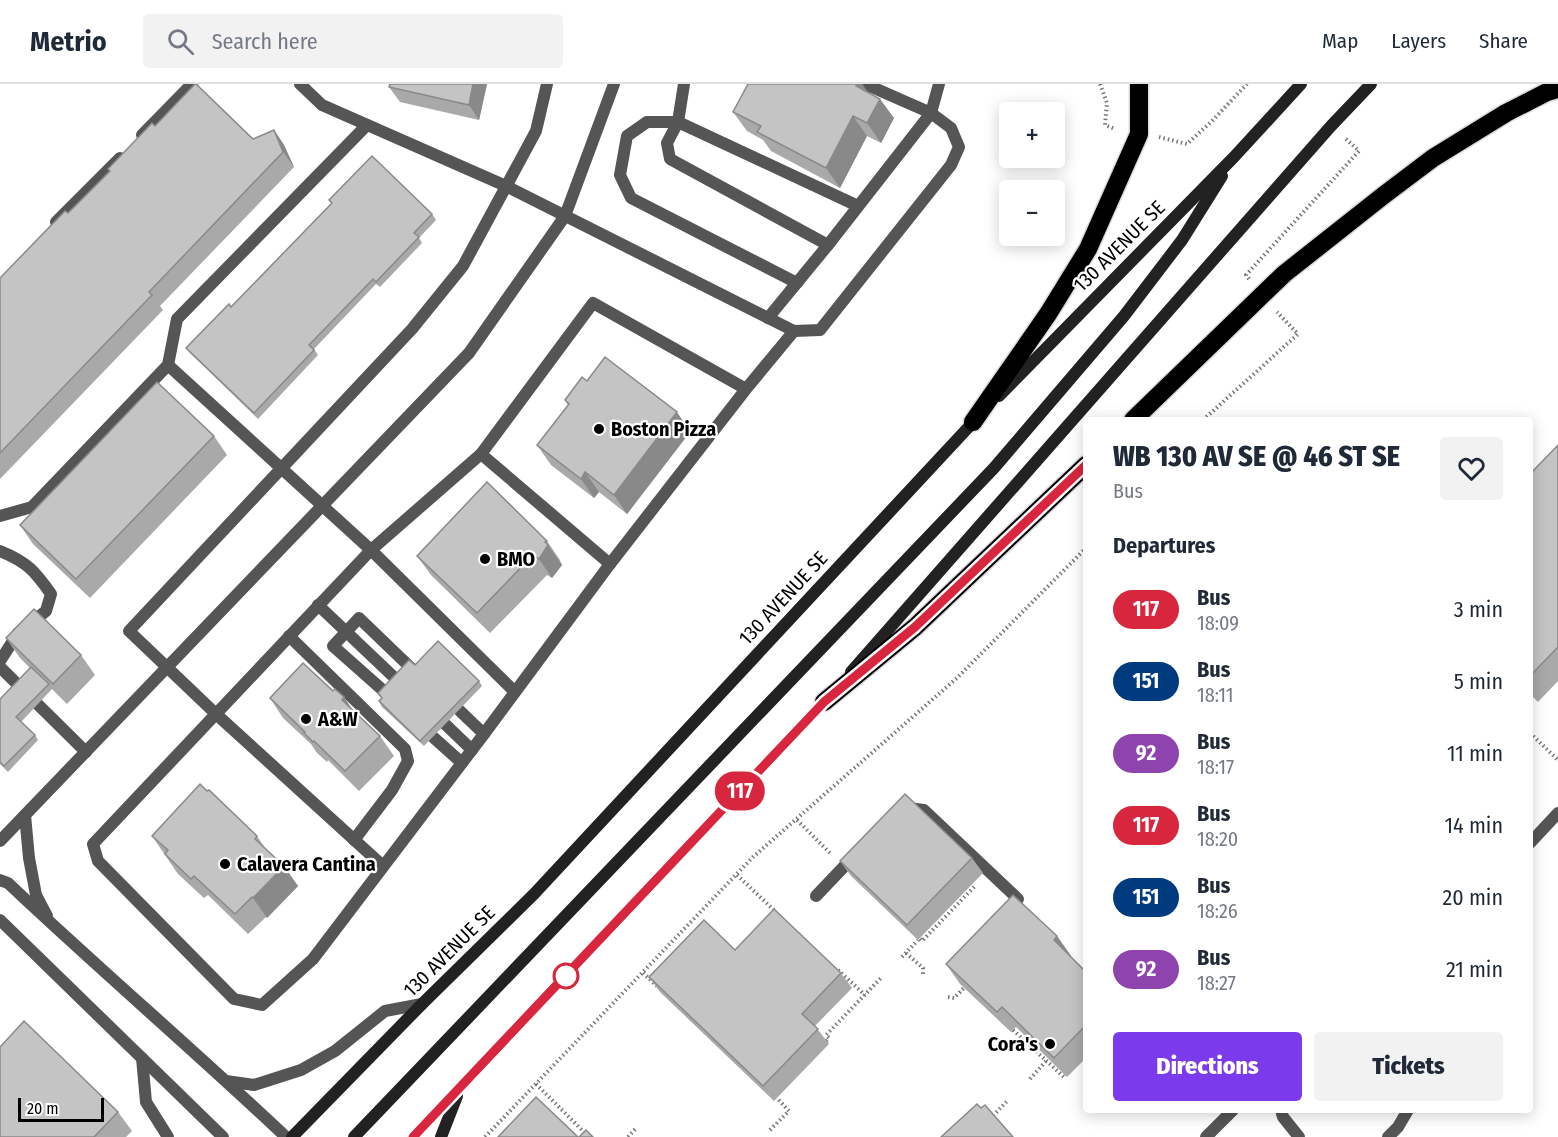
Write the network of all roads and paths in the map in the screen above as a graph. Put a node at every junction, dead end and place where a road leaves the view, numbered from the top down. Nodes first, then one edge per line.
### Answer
1 (192, 84) edge
2 (300, 84) edge
3 (547, 84) edge
4 (614, 84) edge
5 (684, 84) edge
6 (865, 84) edge
7 (939, 84) edge
8 (1100, 84) edge
9 (1139, 84) edge
10 (1247, 84) edge
11 (1300, 84) edge
12 (1371, 84) edge
13 (1558, 88) edge
14 (931, 113) junction
15 (678, 122) junction
16 (367, 125) junction
17 (1105, 125) dead end
18 (1154, 136) dead end
19 (1350, 141) dead end
20 (1234, 157) junction
21 (506, 186) junction
22 (858, 206) junction
23 (565, 216) junction
24 (44, 233) edge
25 (828, 245) junction
26 (797, 283) junction
27 (1254, 284) dead end
28 (1274, 309) dead end
29 (768, 318) junction
30 (794, 331) junction
31 (168, 365) junction
32 (746, 389) junction
33 (1136, 417) edge
34 (1207, 417) edge
35 (973, 422) junction
36 (481, 454) junction
37 (281, 468) junction
38 (1083, 468) edge
39 (322, 506) junction
40 (0, 516) edge
41 (371, 550) junction
42 (0, 551) edge
43 (1083, 551) edge
44 (610, 564) junction
45 (318, 605) junction
46 (346, 632) junction
47 (289, 636) junction
48 (0, 661) edge
49 (0, 667) edge
50 (167, 668) junction
51 (411, 668) edge
52 (398, 681) edge
53 (515, 692) junction
54 (386, 693) edge
55 (824, 702) junction
56 (459, 710) edge
57 (216, 714) junction
58 (445, 724) edge
59 (484, 734) junction
60 (1533, 736) edge
61 (433, 737) edge
62 (472, 750) junction
63 (86, 752) junction
64 (1558, 760) edge
65 (462, 763) junction
66 (1558, 813) edge
67 (25, 815) junction
68 (893, 815) edge
69 (797, 820) junction
70 (354, 840) junction
71 (1533, 840) edge
72 (0, 842) edge
73 (861, 849) edge
74 (838, 860) edge
75 (383, 866) junction
76 (736, 875) junction
77 (0, 880) edge
78 (975, 886) dead end
79 (816, 896) dead end
80 (1018, 899) edge
81 (779, 915) edge
82 (0, 920) edge
83 (52, 925) junction
84 (906, 952) junction
85 (902, 957) dead end
86 (831, 963) edge
87 (643, 973) junction
88 (923, 974) dead end
89 (881, 978) dead end
90 (964, 988) edge
91 (662, 991) edge
92 (865, 995) junction
93 (948, 997) dead end
94 (422, 1004) junction
95 (1013, 1030) edge
96 (826, 1041) dead end
97 (142, 1058) junction
98 (1046, 1061) junction
99 (1030, 1078) dead end
100 (1065, 1078) dead end
101 (226, 1081) junction
102 (536, 1084) junction
103 (460, 1089) junction
104 (777, 1098) dead end
105 (1008, 1100) dead end
106 (1230, 1113) edge
107 (1282, 1113) edge
108 (1406, 1113) edge
109 (1408, 1113) edge
110 (989, 1120) edge
111 (637, 1127) dead end
112 (770, 1130) dead end
113 (168, 1137) edge
114 (224, 1137) edge
115 (286, 1137) edge
116 (292, 1137) edge
117 (354, 1137) edge
118 (414, 1137) edge
119 (441, 1137) edge
120 (485, 1137) edge
121 (589, 1137) edge
122 (628, 1137) edge
123 (1206, 1137) edge
124 (1299, 1137) edge
125 (1388, 1137) edge
126 (1404, 1137) edge

1 - 24 street
2 - 16 street
3 - 21 street
4 - 23 street
5 - 15 street
6 - 14 street
7 - 14 street
8 - 17 path
9 - 35 highway
10 - 18 path
11 - 20 main road, 130 AVENUE SE
12 - 55 main road
13 - 33 highway
14 - 22 street
14 - 30 street
15 - 22 street
15 - 25 street
15 - 26 street
16 - 21 street
16 - 31 street
19 - 27 path
20 - 35 main road, 130 AVENUE SE
20 - 117 main road
21 - 23 street
21 - 37 street
22 - 25 street
23 - 29 street
23 - 39 street
25 - 26 street
26 - 29 street
28 - 34 path
29 - 30 street
30 - 32 street
31 - 37 street
31 - 40 street
32 - 36 street
32 - 44 street
35 - 94 main road, 130 AVENUE SE
36 - 41 street
36 - 44 street
37 - 39 street
37 - 50 street
38 - 55 highway
39 - 41 street
39 - 50 street
41 - 45 street
41 - 53 street
42 - 48 street
43 - 69 path
44 - 53 street
45 - 46 street
45 - 47 street
46 - 51 street
46 - 52 street
46 - 54 street
47 - 57 street
47 - 70 street
49 - 63 street
50 - 57 street
50 - 63 street
53 - 59 street
55 - 103 main road
56 - 59 street
57 - 70 street
57 - 75 street
58 - 62 street
59 - 62 street
60 - 64 path
61 - 65 street
62 - 65 street
63 - 67 street
65 - 75 street
66 - 71 street
67 - 72 street
67 - 83 street
68 - 80 street
69 - 74 path
69 - 76 path
70 - 75 street
73 - 79 street
76 - 81 path
76 - 87 path
77 - 83 street
78 - 84 path
82 - 97 street
83 - 101 street
84 - 85 path
84 - 88 path
86 - 92 path
87 - 91 path
87 - 102 path
89 - 92 path
90 - 93 path
92 - 96 path
94 - 101 street
94 - 116 main road, 130 AVENUE SE
95 - 98 path
97 - 113 street
97 - 114 street
98 - 99 path
98 - 100 path
101 - 115 street
102 - 120 path
102 - 121 path
103 - 118 main road
103 - 119 main road
104 - 112 path
105 - 110 path
106 - 123 street
107 - 124 street
108 - 125 street
109 - 126 street
111 - 122 path

